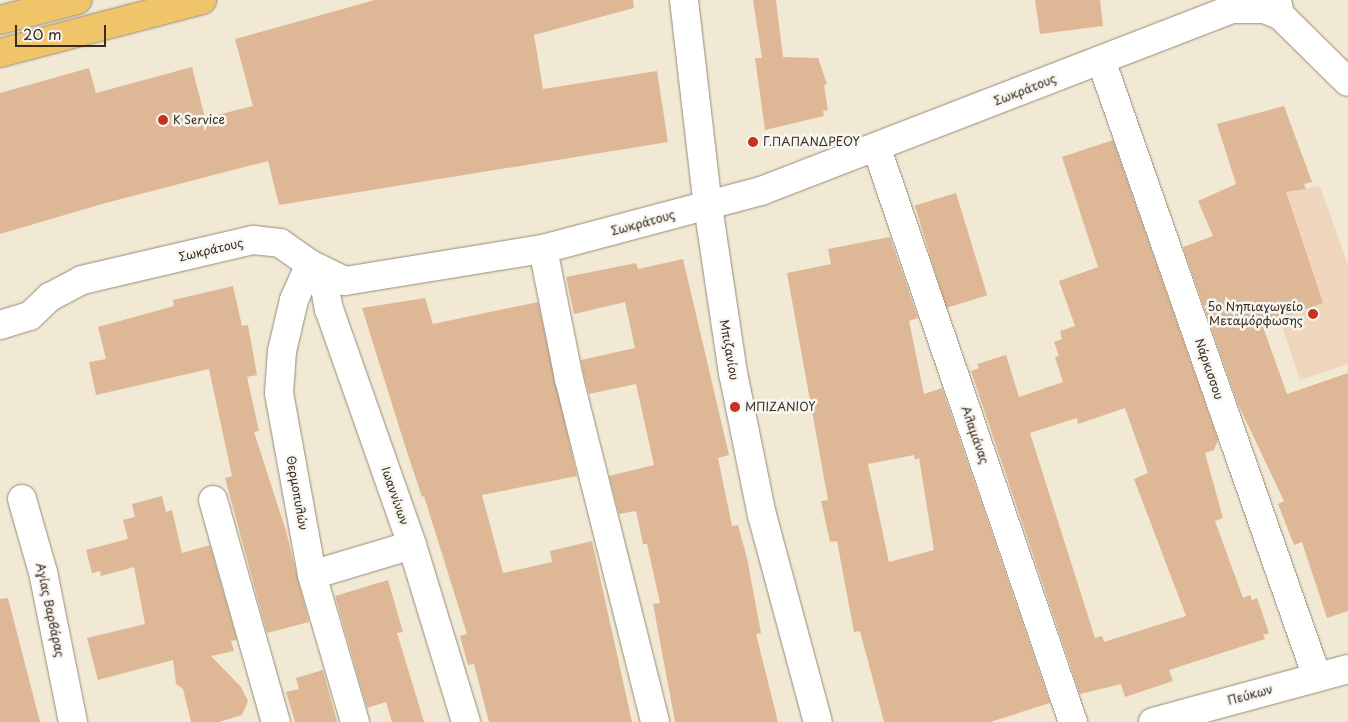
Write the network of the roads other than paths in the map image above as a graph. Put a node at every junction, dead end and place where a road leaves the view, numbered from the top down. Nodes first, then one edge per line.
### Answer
1 (77, 0) edge
2 (202, 0) edge
3 (684, 0) edge
4 (1279, 8) edge
5 (0, 20) edge
6 (0, 53) edge
7 (1101, 60) junction
8 (1348, 82) edge
9 (877, 149) junction
10 (708, 206) junction
11 (543, 249) junction
12 (316, 267) junction
13 (0, 325) edge
14 (22, 499) dead end
15 (213, 500) dead end
16 (412, 545) junction
17 (312, 575) junction
18 (1348, 668) edge
19 (1317, 677) junction
20 (74, 722) edge
21 (276, 722) edge
22 (355, 722) edge
23 (466, 722) edge
24 (655, 722) edge
25 (818, 722) edge
26 (1073, 722) edge
27 (1152, 722) edge

1 - 5 main road
2 - 6 main road
3 - 10 street, Μπιζανίου
4 - 7 street, Σωκράτους
4 - 8 street
7 - 9 street, Σωκράτους
7 - 19 street, Νάρκισσου
9 - 10 street, Σωκράτους
9 - 26 street, Αλαμάνας
10 - 11 street, Σωκράτους
10 - 25 street, Μπιζανίου
11 - 12 street, Σωκράτους
11 - 24 street
12 - 13 street, Σωκράτους
12 - 16 street, Ιωαννίνων
12 - 17 street, Θερμοπυλών
14 - 20 street, Αγίας Βαρβάρας
15 - 21 street
16 - 17 street
16 - 23 street, Ιωαννίνων
17 - 22 street, Θερμοπυλών
18 - 19 street, Πεύκων
19 - 27 street, Πεύκων

